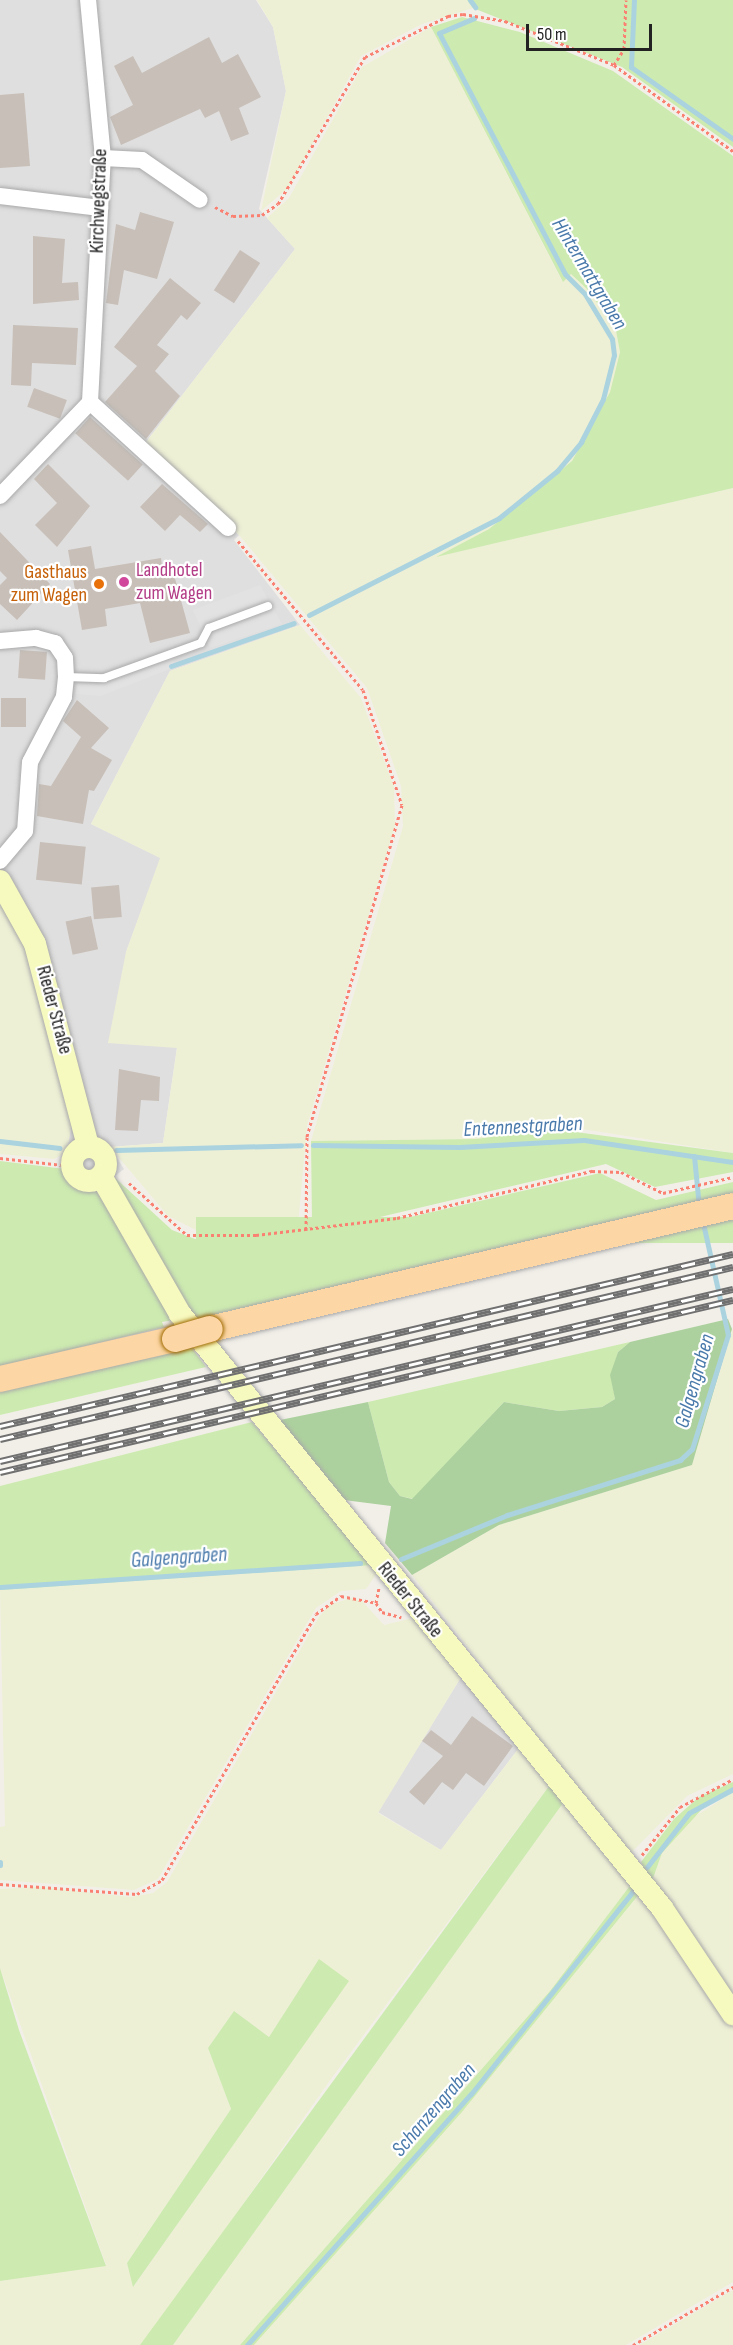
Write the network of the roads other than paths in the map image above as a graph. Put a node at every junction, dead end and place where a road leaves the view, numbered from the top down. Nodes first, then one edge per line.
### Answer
1 (88, 0) edge
2 (103, 159) junction
3 (0, 195) edge
4 (200, 200) road end
5 (100, 208) junction
6 (90, 402) junction
7 (0, 496) edge
8 (228, 528) road end
9 (268, 606) dead end
10 (0, 642) edge
11 (66, 678) junction
12 (0, 861) edge
13 (0, 881) edge
14 (88, 1146) junction
15 (103, 1172) junction
16 (730, 1207) edge
17 (0, 1379) edge
18 (733, 2014) edge

1 - 2 street, Kirchwegstraße
2 - 4 street
2 - 5 street, Kirchwegstraße
3 - 5 street
5 - 6 street, Kirchwegstraße
6 - 7 street
6 - 8 street
9 - 11 lane
10 - 11 street
11 - 12 street
13 - 14 street, Rieder Straße
14 - 15 street, Rieder Straße
14 - 15 street
15 - 18 street, Rieder Straße
16 - 17 main road, bridge

